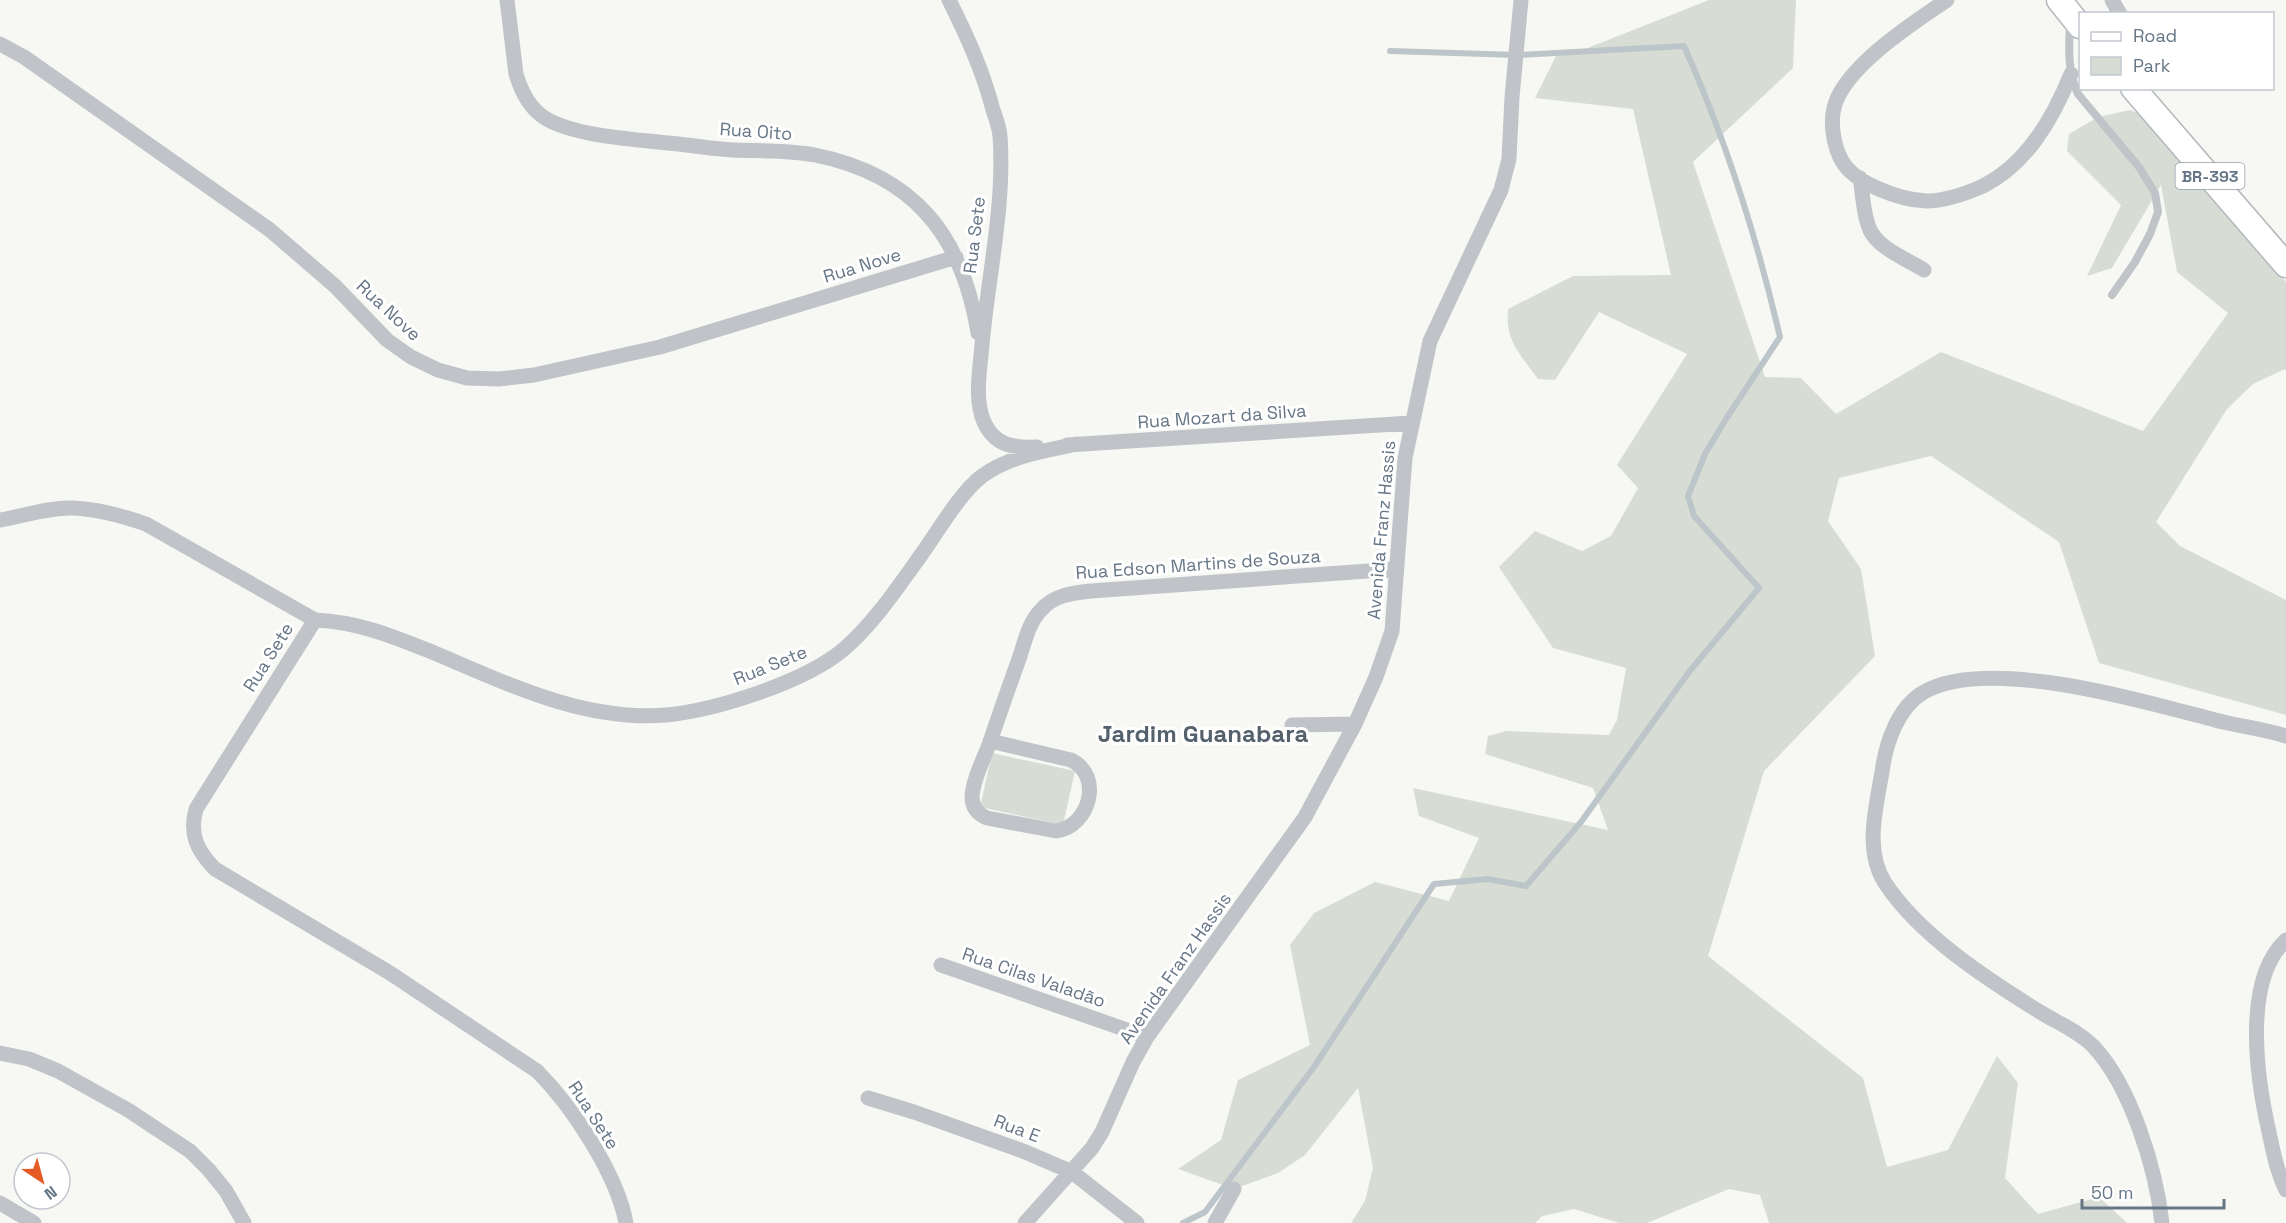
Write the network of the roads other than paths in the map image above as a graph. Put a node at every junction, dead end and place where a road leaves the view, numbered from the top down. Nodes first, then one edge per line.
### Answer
1 (507, 0) edge
2 (949, 0) edge
3 (1521, 0) edge
4 (1947, 0) edge
5 (2070, 14) edge
6 (0, 44) edge
7 (2071, 74) junction
8 (2135, 90) edge
9 (1860, 178) junction
10 (956, 257) junction
11 (2286, 265) edge
12 (1924, 270) dead end
13 (2112, 295) dead end
14 (981, 353) junction
15 (1411, 423) junction
16 (1077, 444) junction
17 (1035, 447) joint
18 (0, 520) edge
19 (1396, 568) junction
20 (315, 620) junction
21 (1355, 724) junction
22 (1293, 725) dead end
23 (2286, 736) edge
24 (990, 741) junction
25 (2286, 940) edge
26 (941, 965) dead end
27 (1148, 1037) junction
28 (0, 1053) edge
29 (868, 1098) dead end
30 (1072, 1172) junction
31 (1234, 1189) dead end
32 (2286, 1190) edge
33 (0, 1203) edge
34 (34, 1223) edge
35 (244, 1223) edge
36 (626, 1223) edge
37 (1025, 1223) edge
38 (1137, 1223) edge
39 (1215, 1223) edge
40 (2162, 1223) edge

1 - 10 street, Rua Oito
2 - 14 street, Rua Sete
3 - 15 street, Avenida Franz Hassis
4 - 9 street
5 - 7 lane
6 - 10 street, Rua Nove
7 - 9 street
7 - 13 lane
8 - 11 main road, BR-393
9 - 12 street
10 - 14 street, Rua Oito
14 - 17 street, Rua Sete
15 - 16 street, Rua Mozart da Silva
15 - 19 street, Avenida Franz Hassis
16 - 17 street, Rua Mozart da Silva
16 - 20 street, Rua Sete
18 - 20 street
19 - 21 street, Avenida Franz Hassis
19 - 24 street, Rua Edson Martins de Souza
20 - 36 street, Rua Sete
21 - 22 street
21 - 27 street, Avenida Franz Hassis
23 - 40 street
24 - 24 street, Rua Edson Martins de Souza
25 - 32 street
26 - 27 street, Rua Cilas Valadão
27 - 30 street, Avenida Franz Hassis
28 - 35 street
29 - 30 street, Rua E
30 - 37 street, Avenida Franz Hassis
30 - 38 street, Rua E
31 - 39 street
33 - 34 street

